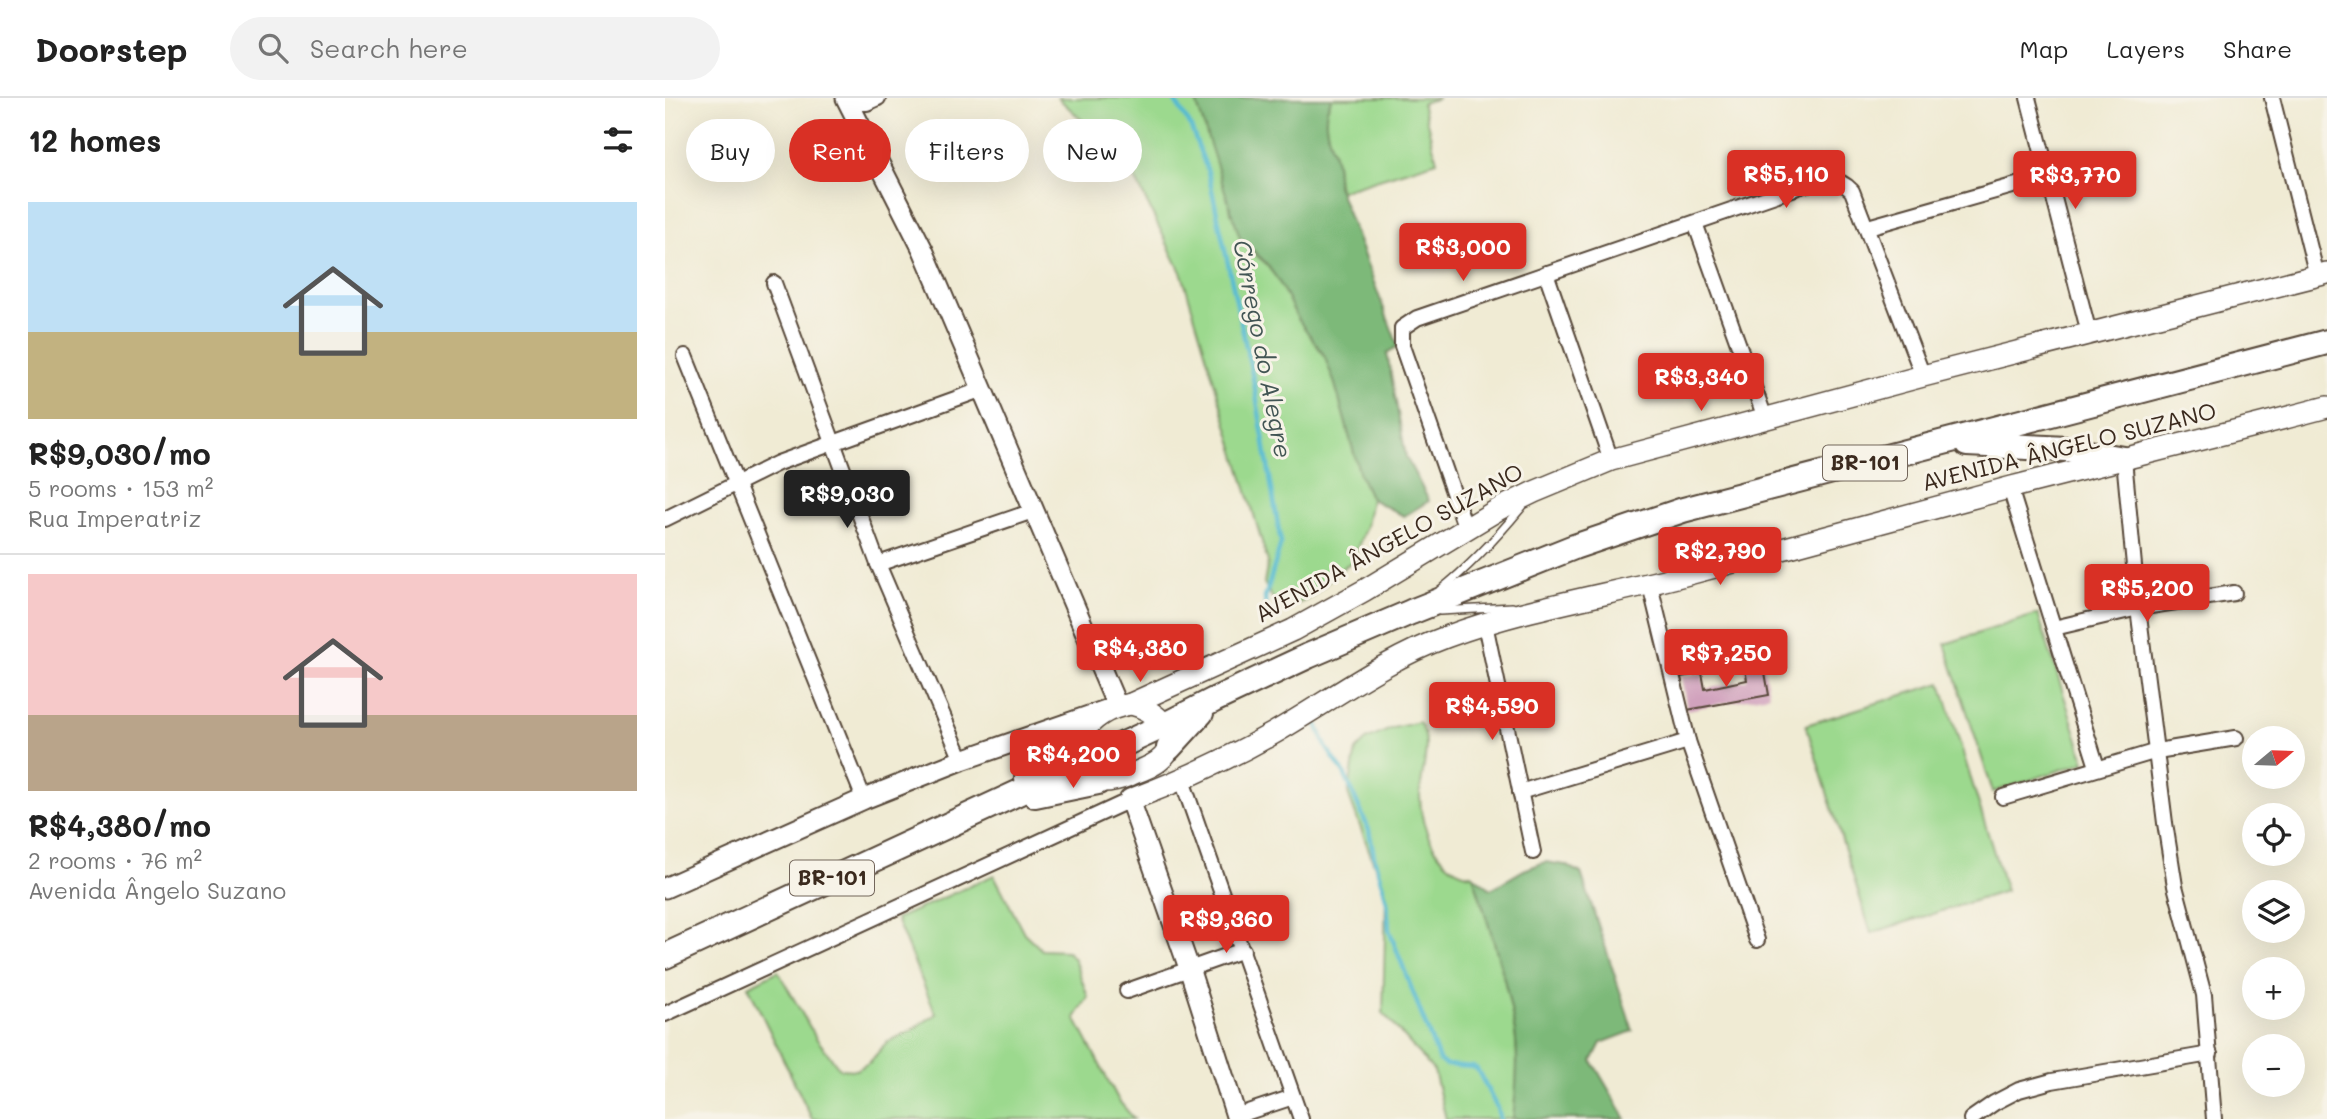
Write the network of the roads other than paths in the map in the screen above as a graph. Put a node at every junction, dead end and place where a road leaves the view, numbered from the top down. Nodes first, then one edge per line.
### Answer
1 (878, 98) edge
2 (2028, 98) edge
3 (2272, 98) edge
4 (847, 100) edge
5 (2048, 176) junction
6 (1695, 223) junction
7 (1868, 227) junction
8 (1546, 273) junction
9 (2324, 276) edge
10 (774, 283) dead end
11 (2089, 333) junction
12 (2327, 342) edge
13 (685, 356) dead end
14 (1923, 376) junction
15 (983, 389) junction
16 (2327, 407) edge
17 (1765, 418) junction
18 (834, 441) junction
19 (1939, 443) junction
20 (2124, 459) junction
21 (1611, 460) junction
22 (737, 482) junction
23 (2010, 488) junction
24 (1534, 492) junction
25 (1033, 511) junction
26 (665, 519) edge
27 (1466, 529) junction
28 (878, 564) junction
29 (1650, 584) junction
30 (2234, 593) dead end
31 (1557, 604) junction
32 (2139, 608) junction
33 (1411, 612) junction
34 (1485, 624) junction
35 (2054, 628) junction
36 (1140, 717) junction
37 (1079, 736) junction
38 (2237, 737) dead end
39 (1688, 741) junction
40 (2157, 751) junction
41 (963, 760) junction
42 (1080, 764) junction
43 (2098, 767) junction
44 (1140, 771) junction
45 (1182, 780) junction
46 (1103, 782) junction
47 (1520, 792) junction
48 (2003, 797) dead end
49 (864, 799) junction
50 (1130, 800) junction
51 (999, 801) junction
52 (1533, 852) dead end
53 (665, 888) edge
54 (1758, 940) dead end
55 (1243, 950) junction
56 (665, 956) edge
57 (1189, 968) junction
58 (1127, 991) dead end
59 (665, 1014) edge
60 (2210, 1054) junction
61 (1293, 1097) junction
62 (1237, 1117) edge
63 (1301, 1119) edge
64 (1971, 1119) edge
65 (2214, 1119) edge

1 - 4 street
2 - 5 street
3 - 9 street
4 - 15 street
5 - 7 street
5 - 11 street
6 - 7 street
6 - 8 street
6 - 17 street
7 - 14 street
8 - 21 street
8 - 27 street
9 - 11 main road, AVENIDA ÂNGELO SUZANO
10 - 18 street
11 - 14 main road, AVENIDA ÂNGELO SUZANO
12 - 19 highway, BR-101
13 - 22 street
14 - 17 main road, AVENIDA ÂNGELO SUZANO
15 - 18 street
15 - 25 street
16 - 20 main road, AVENIDA ÂNGELO SUZANO
17 - 21 main road, AVENIDA ÂNGELO SUZANO
18 - 22 street
18 - 28 street
19 - 20 highway
19 - 33 highway, BR-101
20 - 23 main road, AVENIDA ÂNGELO SUZANO
20 - 32 street
21 - 24 main road, AVENIDA ÂNGELO SUZANO
22 - 26 street
22 - 49 street
23 - 29 main road, AVENIDA ÂNGELO SUZANO
23 - 35 street
24 - 27 main road, AVENIDA ÂNGELO SUZANO
24 - 33 lane
25 - 28 street
25 - 36 street
27 - 36 main road, AVENIDA ÂNGELO SUZANO
28 - 41 street
29 - 31 main road, AVENIDA ÂNGELO SUZANO
29 - 39 street
30 - 32 street
31 - 33 lane
31 - 34 main road, AVENIDA ÂNGELO SUZANO
32 - 35 street
32 - 40 street
33 - 36 highway, BR-101
34 - 45 main road, AVENIDA ÂNGELO SUZANO
34 - 47 street
35 - 43 street
36 - 37 main road
36 - 41 street, AVENIDA ÂNGELO SUZANO
36 - 42 highway, BR-101
36 - 44 main road
37 - 42 main road
37 - 51 highway
38 - 40 street
39 - 47 street
39 - 54 street
40 - 43 street
40 - 60 street
41 - 49 street, AVENIDA ÂNGELO SUZANO
42 - 46 main road
42 - 51 highway, BR-101
43 - 48 street
44 - 46 main road
44 - 50 main road
45 - 50 main road, AVENIDA ÂNGELO SUZANO
45 - 55 street
46 - 50 main road
46 - 51 highway
47 - 52 street
49 - 53 street, AVENIDA ÂNGELO SUZANO
50 - 57 street
50 - 59 street, AVENIDA ÂNGELO SUZANO
51 - 56 highway, BR-101
55 - 57 street
55 - 61 street
57 - 58 street
57 - 62 street
60 - 64 street
60 - 65 street
61 - 62 street
61 - 63 street

